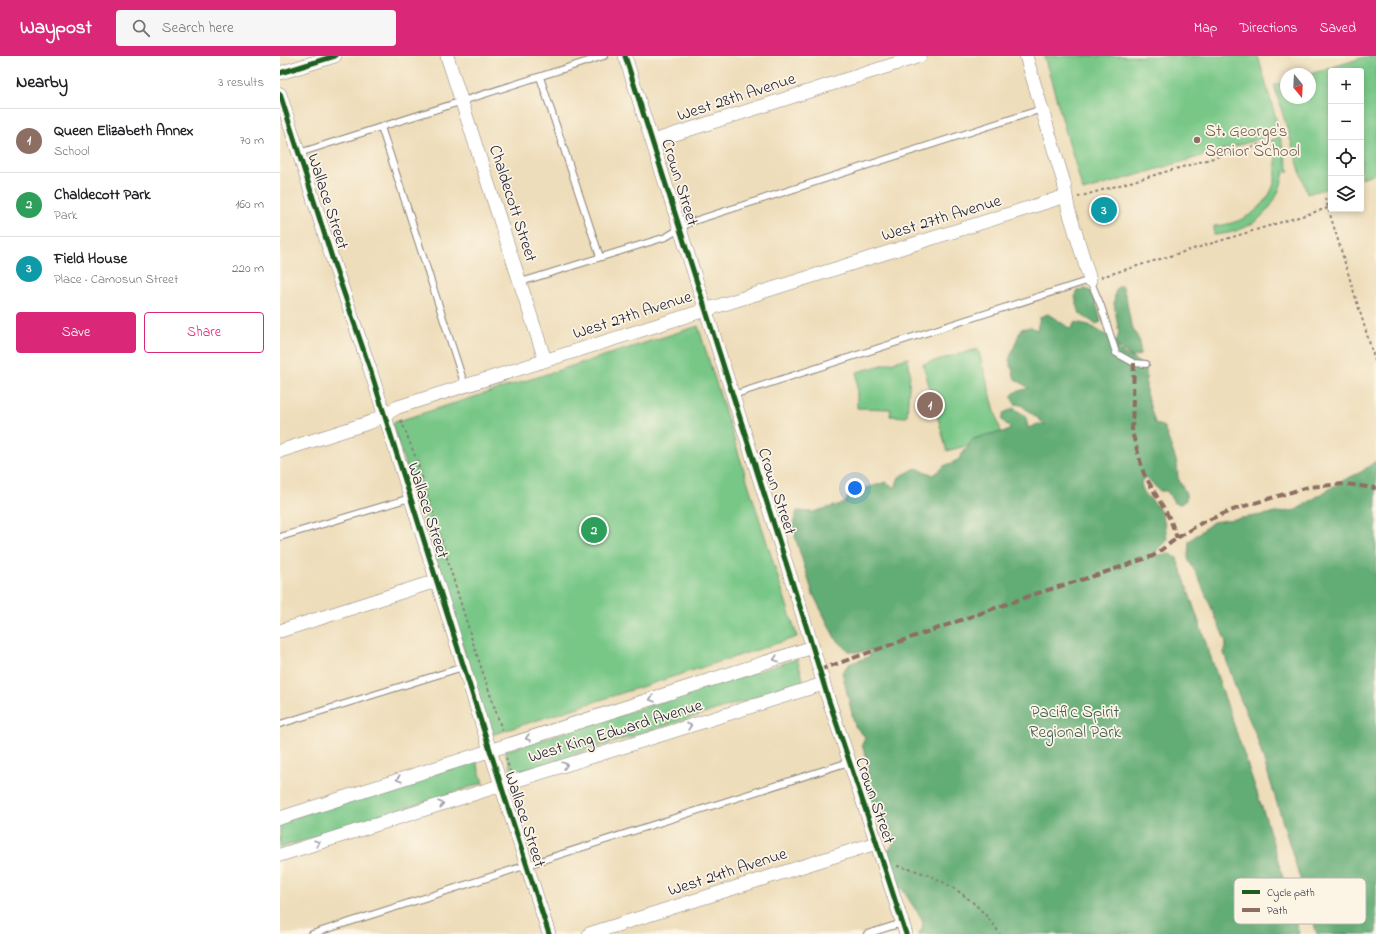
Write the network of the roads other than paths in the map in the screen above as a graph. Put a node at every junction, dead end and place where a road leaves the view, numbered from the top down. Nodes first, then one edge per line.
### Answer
1 (335, 56) edge
2 (447, 56) edge
3 (604, 56) edge
4 (625, 56) edge
5 (920, 56) edge
6 (1026, 56) edge
7 (280, 73) edge
8 (540, 77) junction
9 (280, 94) edge
10 (462, 102) junction
11 (1042, 109) junction
12 (381, 127) junction
13 (653, 141) junction
14 (299, 153) junction
15 (1066, 196) junction
16 (680, 228) junction
17 (600, 257) junction
18 (1090, 280) junction
19 (521, 282) junction
20 (706, 310) junction
21 (545, 360) junction
22 (1146, 364) dead end
23 (464, 386) junction
24 (733, 396) junction
25 (384, 414) junction
26 (280, 451) edge
27 (410, 498) junction
28 (280, 537) edge
29 (436, 581) junction
30 (280, 631) edge
31 (813, 647) junction
32 (464, 667) junction
33 (823, 684) junction
34 (280, 724) edge
35 (490, 750) junction
36 (849, 762) junction
37 (501, 785) junction
38 (280, 818) edge
39 (876, 843) junction
40 (280, 855) edge
41 (526, 865) junction
42 (904, 928) edge
43 (312, 934) edge
44 (549, 934) edge
45 (589, 934) edge
46 (867, 934) edge

1 - 7 street
2 - 10 street, Chaldecott Street
3 - 8 lane
4 - 13 street, Crown Street
5 - 13 street, West 28th Avenue
6 - 11 street
8 - 10 lane
8 - 17 lane
9 - 14 street, Wallace Street
10 - 12 lane
10 - 19 street, Chaldecott Street
11 - 15 street
11 - 16 lane
12 - 14 lane
12 - 23 lane
13 - 16 street, Crown Street
14 - 25 street, Wallace Street
15 - 18 street
15 - 20 street, West 27th Avenue
16 - 17 lane
16 - 20 street, Crown Street
17 - 19 lane
18 - 22 lane
18 - 24 lane
19 - 21 street, Chaldecott Street
20 - 21 street, West 27th Avenue
20 - 24 street, Crown Street
21 - 23 street, West 27th Avenue
23 - 25 street, West 27th Avenue
24 - 31 street, Crown Street
25 - 26 street, West 27th Avenue
25 - 27 street, Wallace Street
27 - 28 lane
27 - 29 street, Wallace Street
29 - 30 street
29 - 32 street, Wallace Street
31 - 33 street, Crown Street
31 -> 35 street, West King Edward Avenue
32 - 34 lane
32 - 35 street, Wallace Street
33 - 36 street, Crown Street
37 -> 33 street, West King Edward Avenue
35 - 37 street, Wallace Street
35 -> 38 street, West King Edward Avenue
36 - 39 street, Crown Street
36 - 41 lane
40 -> 37 street, West King Edward Avenue
37 - 41 street, Wallace Street
39 - 42 street, Crown Street
39 - 45 street, West 24th Avenue
41 - 43 lane
41 - 44 street, Wallace Street
42 - 46 lane

